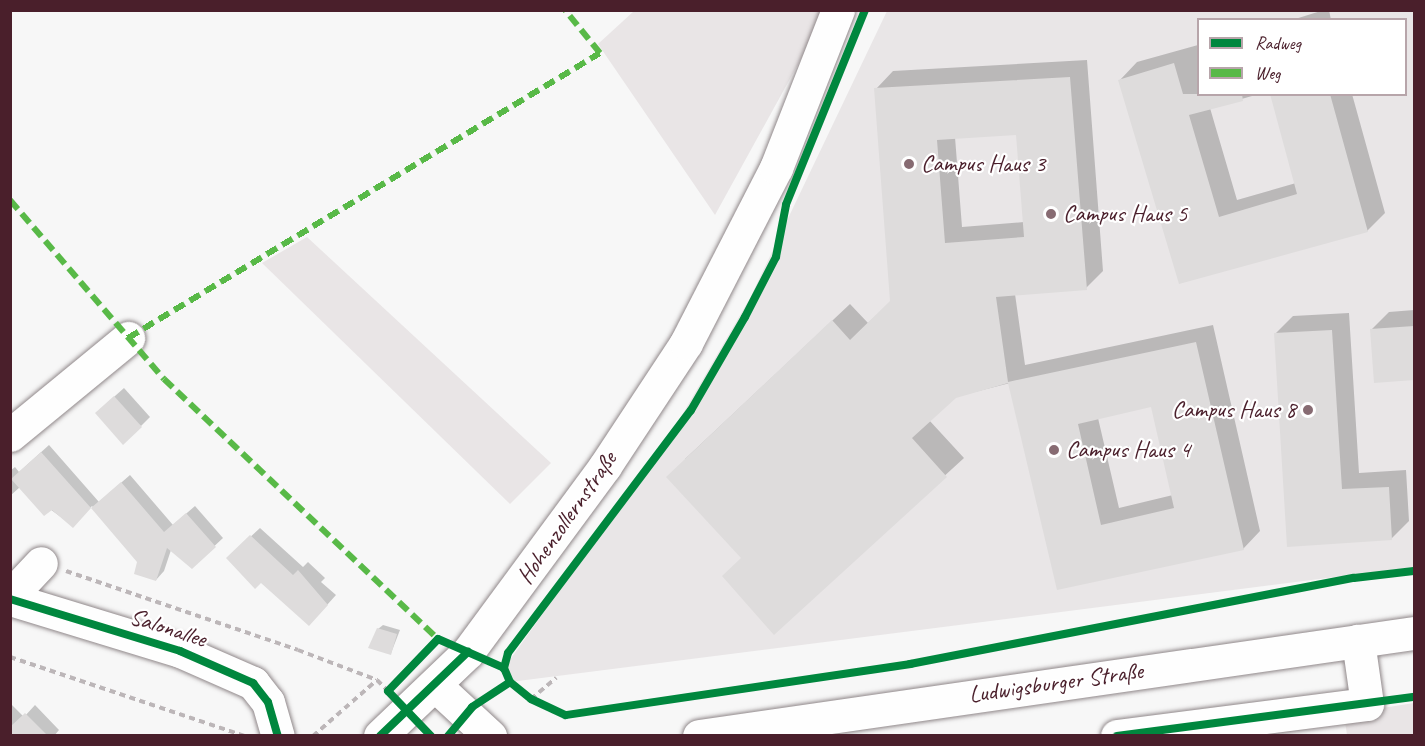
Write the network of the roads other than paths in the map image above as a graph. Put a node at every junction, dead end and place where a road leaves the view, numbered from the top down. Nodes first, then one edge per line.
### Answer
1 (838, 10) edge
2 (128, 338) dead end
3 (10, 435) edge
4 (41, 563) road end
5 (10, 598) edge
6 (1414, 633) edge
7 (1358, 641) junction
8 (436, 686) junction
9 (791, 728) edge
10 (278, 735) edge
11 (380, 735) edge
12 (490, 735) edge
13 (699, 735) edge
14 (1117, 735) edge

1 - 8 main road, Hohenzollernstraße
2 - 3 main road
4 - 5 main road
5 - 10 main road, Salonallee
6 - 7 main road, Ludwigsburger Straße
7 - 9 main road, Ludwigsburger Straße
7 - 14 main road
8 - 11 main road, Hohenzollernstraße
8 - 12 main road
9 - 13 main road, Ludwigsburger Straße

